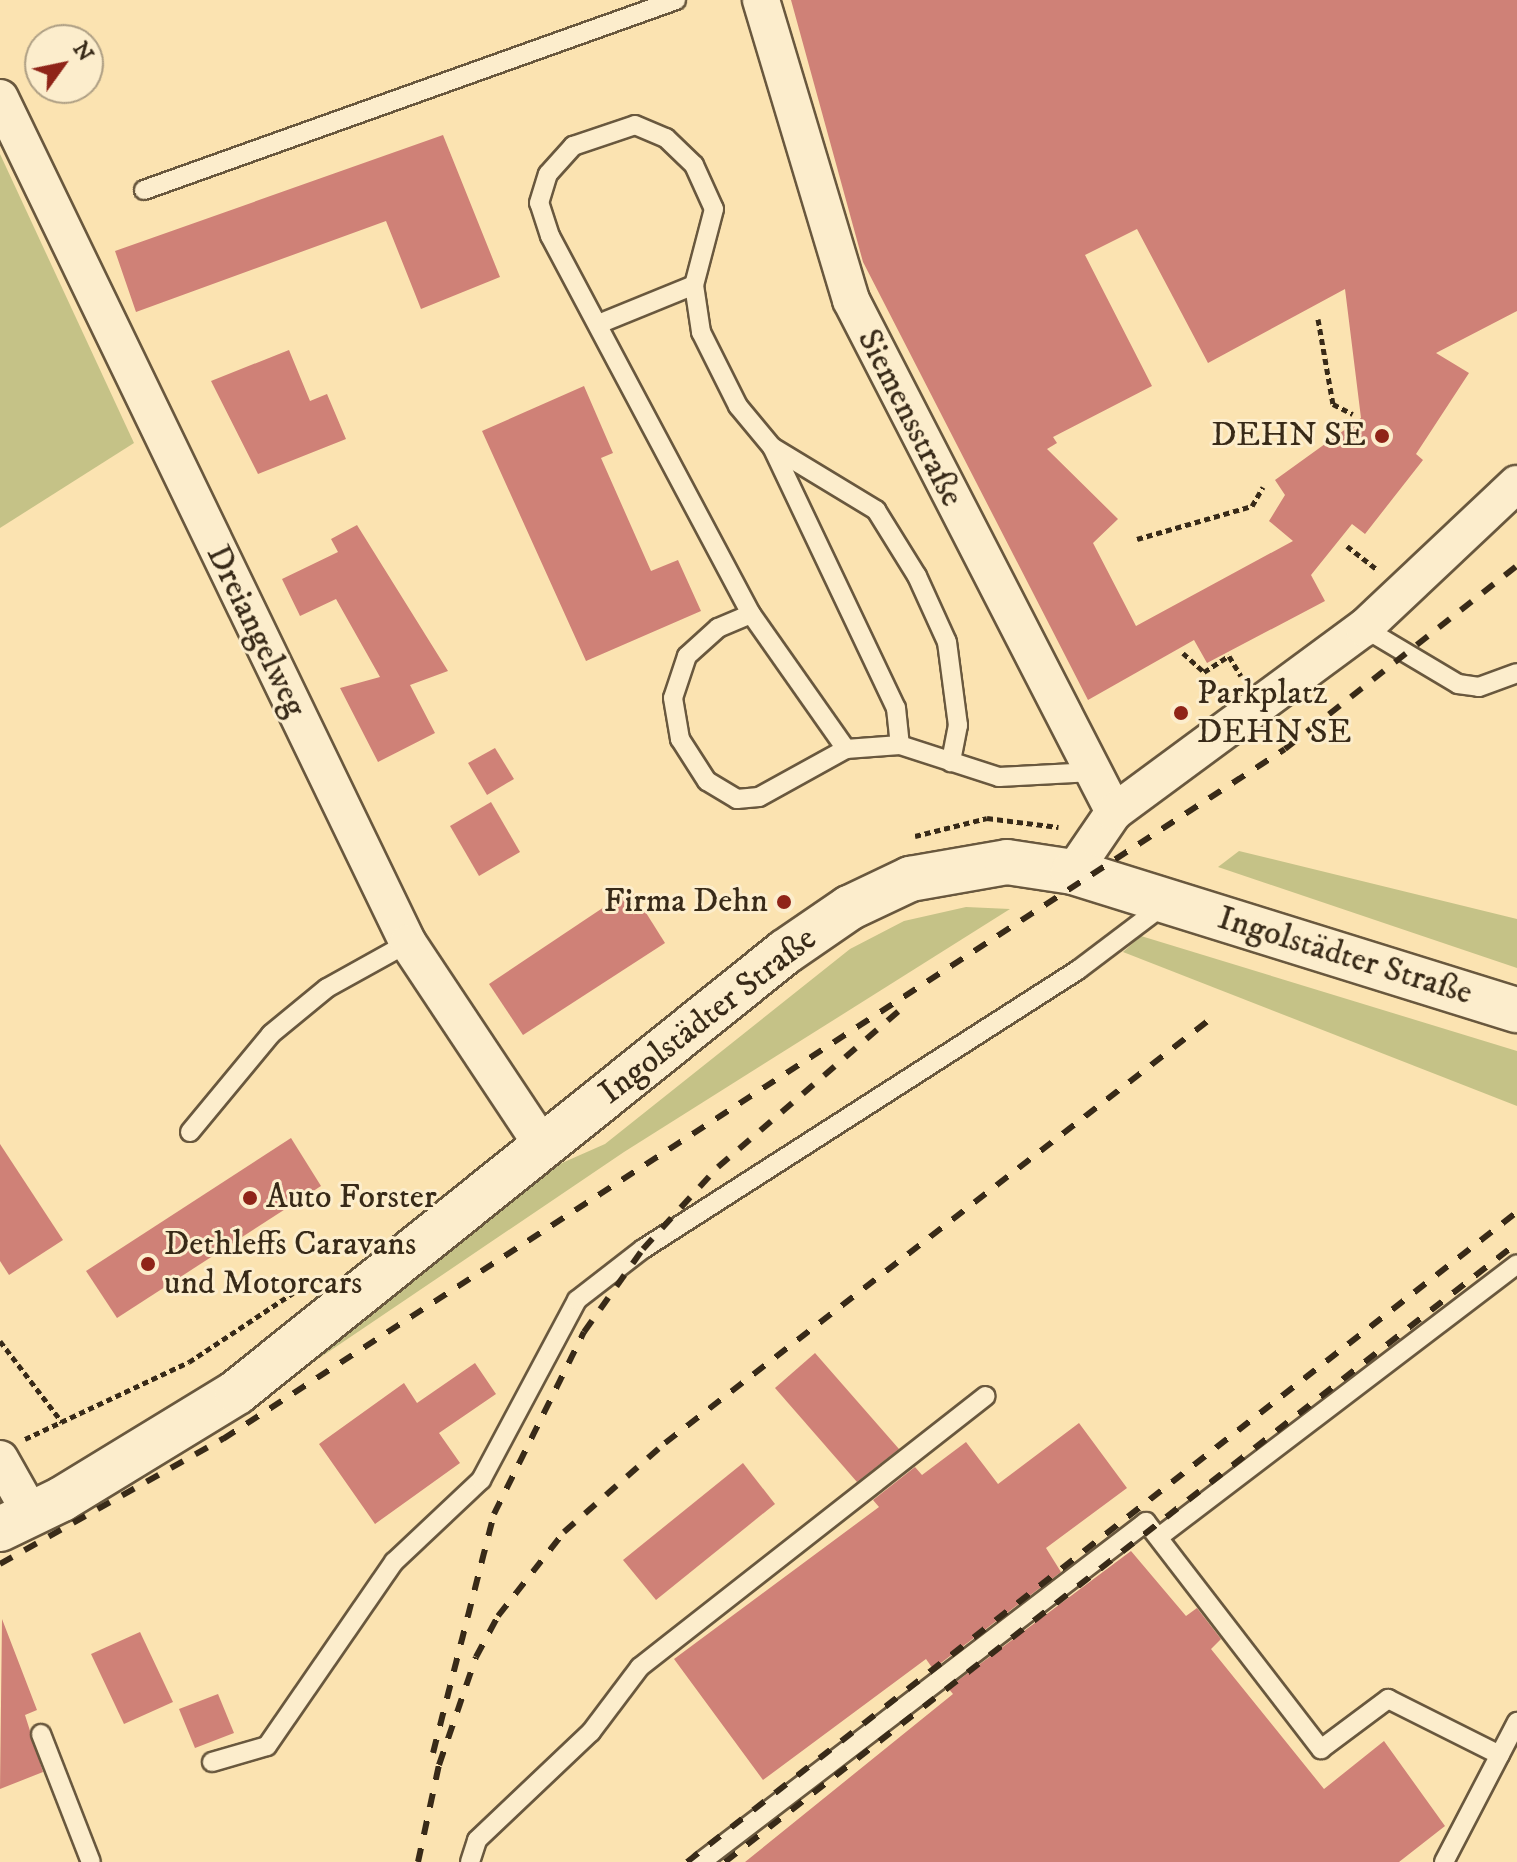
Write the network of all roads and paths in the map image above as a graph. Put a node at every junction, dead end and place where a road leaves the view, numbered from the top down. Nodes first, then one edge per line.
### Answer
1 (676, 0) edge
2 (761, 0) edge
3 (0, 98) edge
4 (144, 190) dead end
5 (694, 285) junction
6 (1318, 319) dead end
7 (601, 323) junction
8 (1353, 414) dead end
9 (772, 447) junction
10 (1517, 484) edge
11 (1263, 487) dead end
12 (1137, 539) dead end
13 (751, 614) junction
14 (1364, 628) junction
15 (1183, 653) dead end
16 (1517, 673) edge
17 (1259, 709) junction
18 (900, 745) junction
19 (846, 749) junction
20 (951, 762) junction
21 (1093, 772) junction
22 (1094, 840) junction
23 (901, 841) dead end
24 (1170, 901) junction
25 (408, 943) junction
26 (1517, 1010) edge
27 (190, 1132) dead end
28 (543, 1146) junction
29 (1517, 1264) edge
30 (302, 1287) dead end
31 (0, 1341) edge
32 (986, 1396) dead end
33 (62, 1422) junction
34 (6, 1452) edge
35 (16, 1522) edge
36 (1159, 1537) junction
37 (1517, 1722) edge
38 (41, 1734) dead end
39 (1500, 1755) junction
40 (212, 1762) dead end
41 (91, 1862) edge
42 (470, 1862) edge
43 (701, 1862) edge
44 (1444, 1862) edge

1 - 4 lane
2 - 21 street, Siemensstraße
3 - 25 street, Dreiangelweg
5 - 7 lane
5 - 7 lane
5 - 9 lane
6 - 8 path
7 - 13 lane
9 - 18 lane
9 - 20 lane
10 - 14 street
11 - 12 path
13 - 19 lane
13 - 19 lane
14 - 16 lane
14 - 17 street
15 - 17 path
17 - 22 street
18 - 19 lane
18 - 20 lane
20 - 21 lane
21 - 22 street, Siemensstraße
22 - 23 path
22 - 24 street, Ingolstädter Straße
22 - 28 street, Ingolstädter Straße
24 - 26 street, Ingolstädter Straße
24 - 40 lane
25 - 27 lane
25 - 28 street, Dreiangelweg
28 - 35 street, Ingolstädter Straße
29 - 36 lane
30 - 33 path
31 - 33 path
32 - 42 lane
33 - 34 path
34 - 35 street
36 - 39 lane
36 - 43 lane
37 - 39 lane
38 - 41 lane
39 - 44 lane

